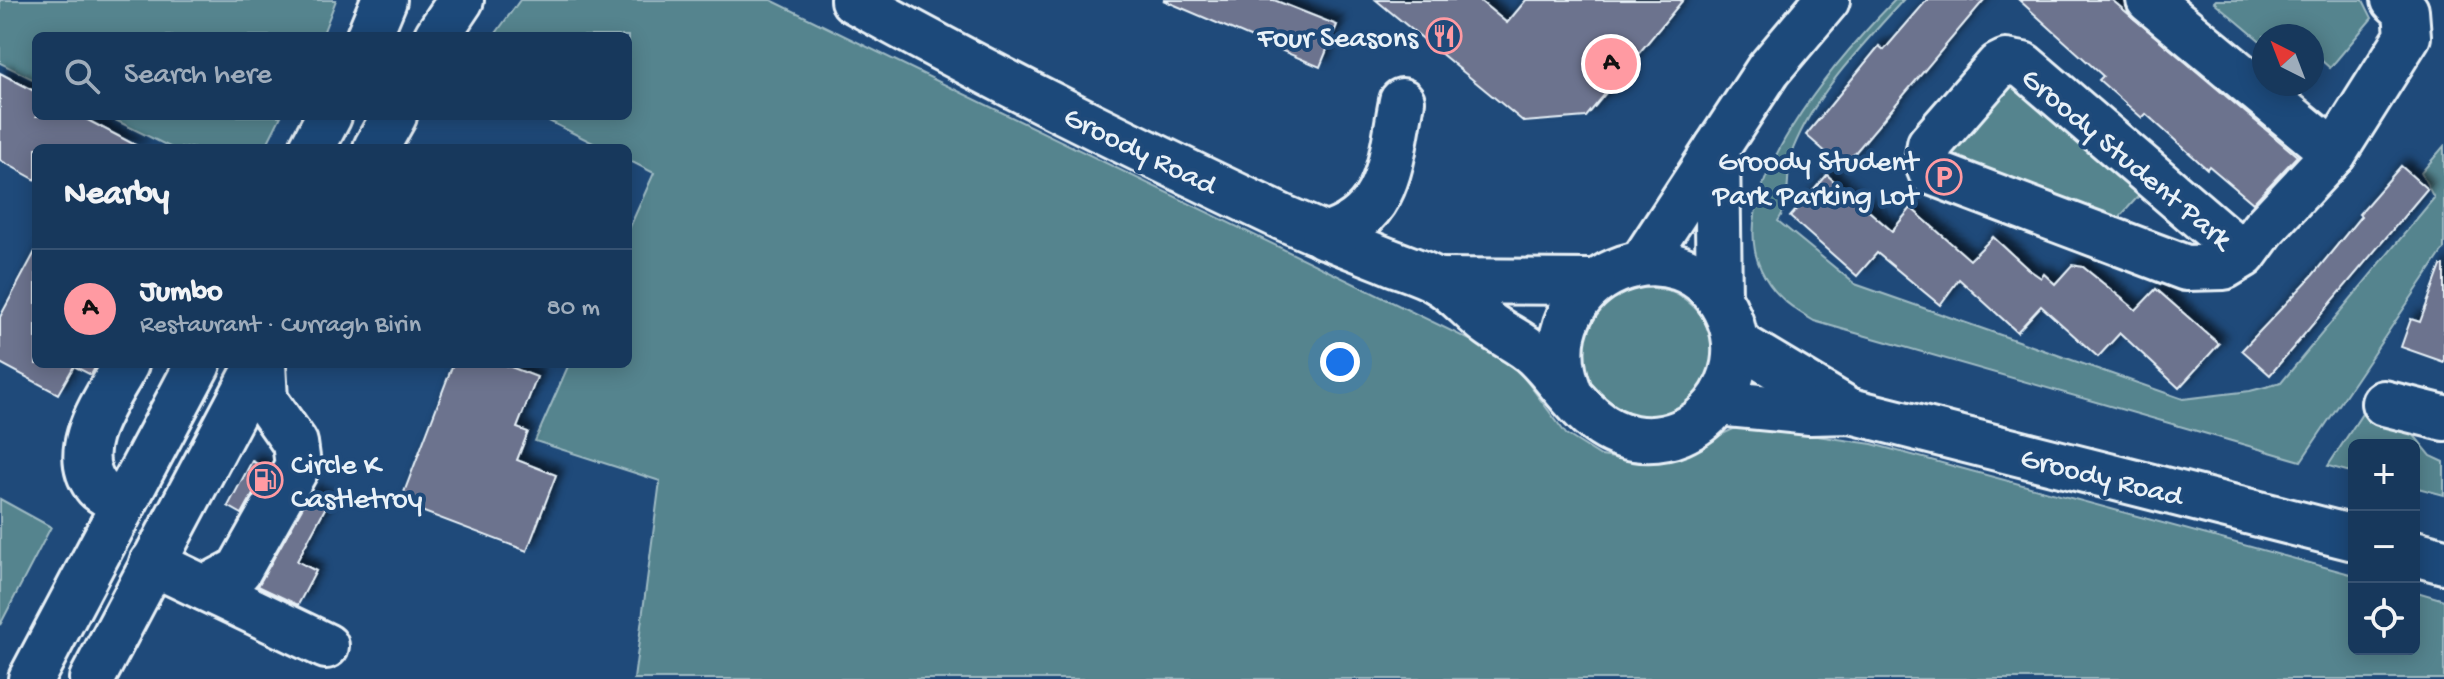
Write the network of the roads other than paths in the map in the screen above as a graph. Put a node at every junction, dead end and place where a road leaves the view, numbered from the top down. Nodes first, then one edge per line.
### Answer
1 (384, 0) edge
2 (461, 0) edge
3 (853, 0) edge
4 (1827, 0) edge
5 (2149, 0) edge
6 (2394, 0) edge
7 (371, 32) edge
8 (440, 32) edge
9 (1402, 101) dead end
10 (327, 120) edge
11 (392, 120) edge
12 (314, 144) edge
13 (378, 144) edge
14 (1717, 148) junction
15 (2334, 153) junction
16 (1324, 236) junction
17 (2244, 255) junction
18 (1642, 263) junction
19 (1437, 281) junction
20 (1593, 282) junction
21 (1719, 299) junction
22 (1735, 342) junction
23 (124, 368) edge
24 (196, 368) edge
25 (259, 368) edge
26 (261, 368) edge
27 (1569, 391) junction
28 (1718, 403) junction
29 (2384, 403) dead end
30 (1851, 411) junction
31 (2444, 418) edge
32 (198, 478) junction
33 (123, 502) junction
34 (2348, 536) edge
35 (2420, 555) edge
36 (2444, 561) edge
37 (152, 563) junction
38 (84, 577) junction
39 (205, 588) junction
40 (326, 646) dead end
41 (31, 679) edge
42 (92, 679) edge

1 - 7 street
2 - 8 street
3 - 16 street, Groody Road
4 - 14 street
5 - 15 street
6 - 15 street, Groody Student Park
9 - 16 street
10 - 12 street
11 - 13 street
14 - 18 street
14 - 21 street
15 - 17 street, Groody Student Park
16 - 19 street, Groody Road
17 - 17 street, Groody Student Park
18 - 20 street
18 - 21 street
19 - 20 street
19 - 27 street
20 - 27 street
21 - 22 street
22 - 28 street
22 - 30 street
23 - 33 street
24 - 33 street
25 - 32 street
26 - 39 street
27 - 28 street
28 - 30 street
29 - 31 street
30 - 34 street, Groody Road
32 - 33 street
32 - 37 street
33 - 38 street
35 - 36 street
37 - 38 street
37 - 39 street
37 - 42 street
38 - 41 street
39 - 40 street

